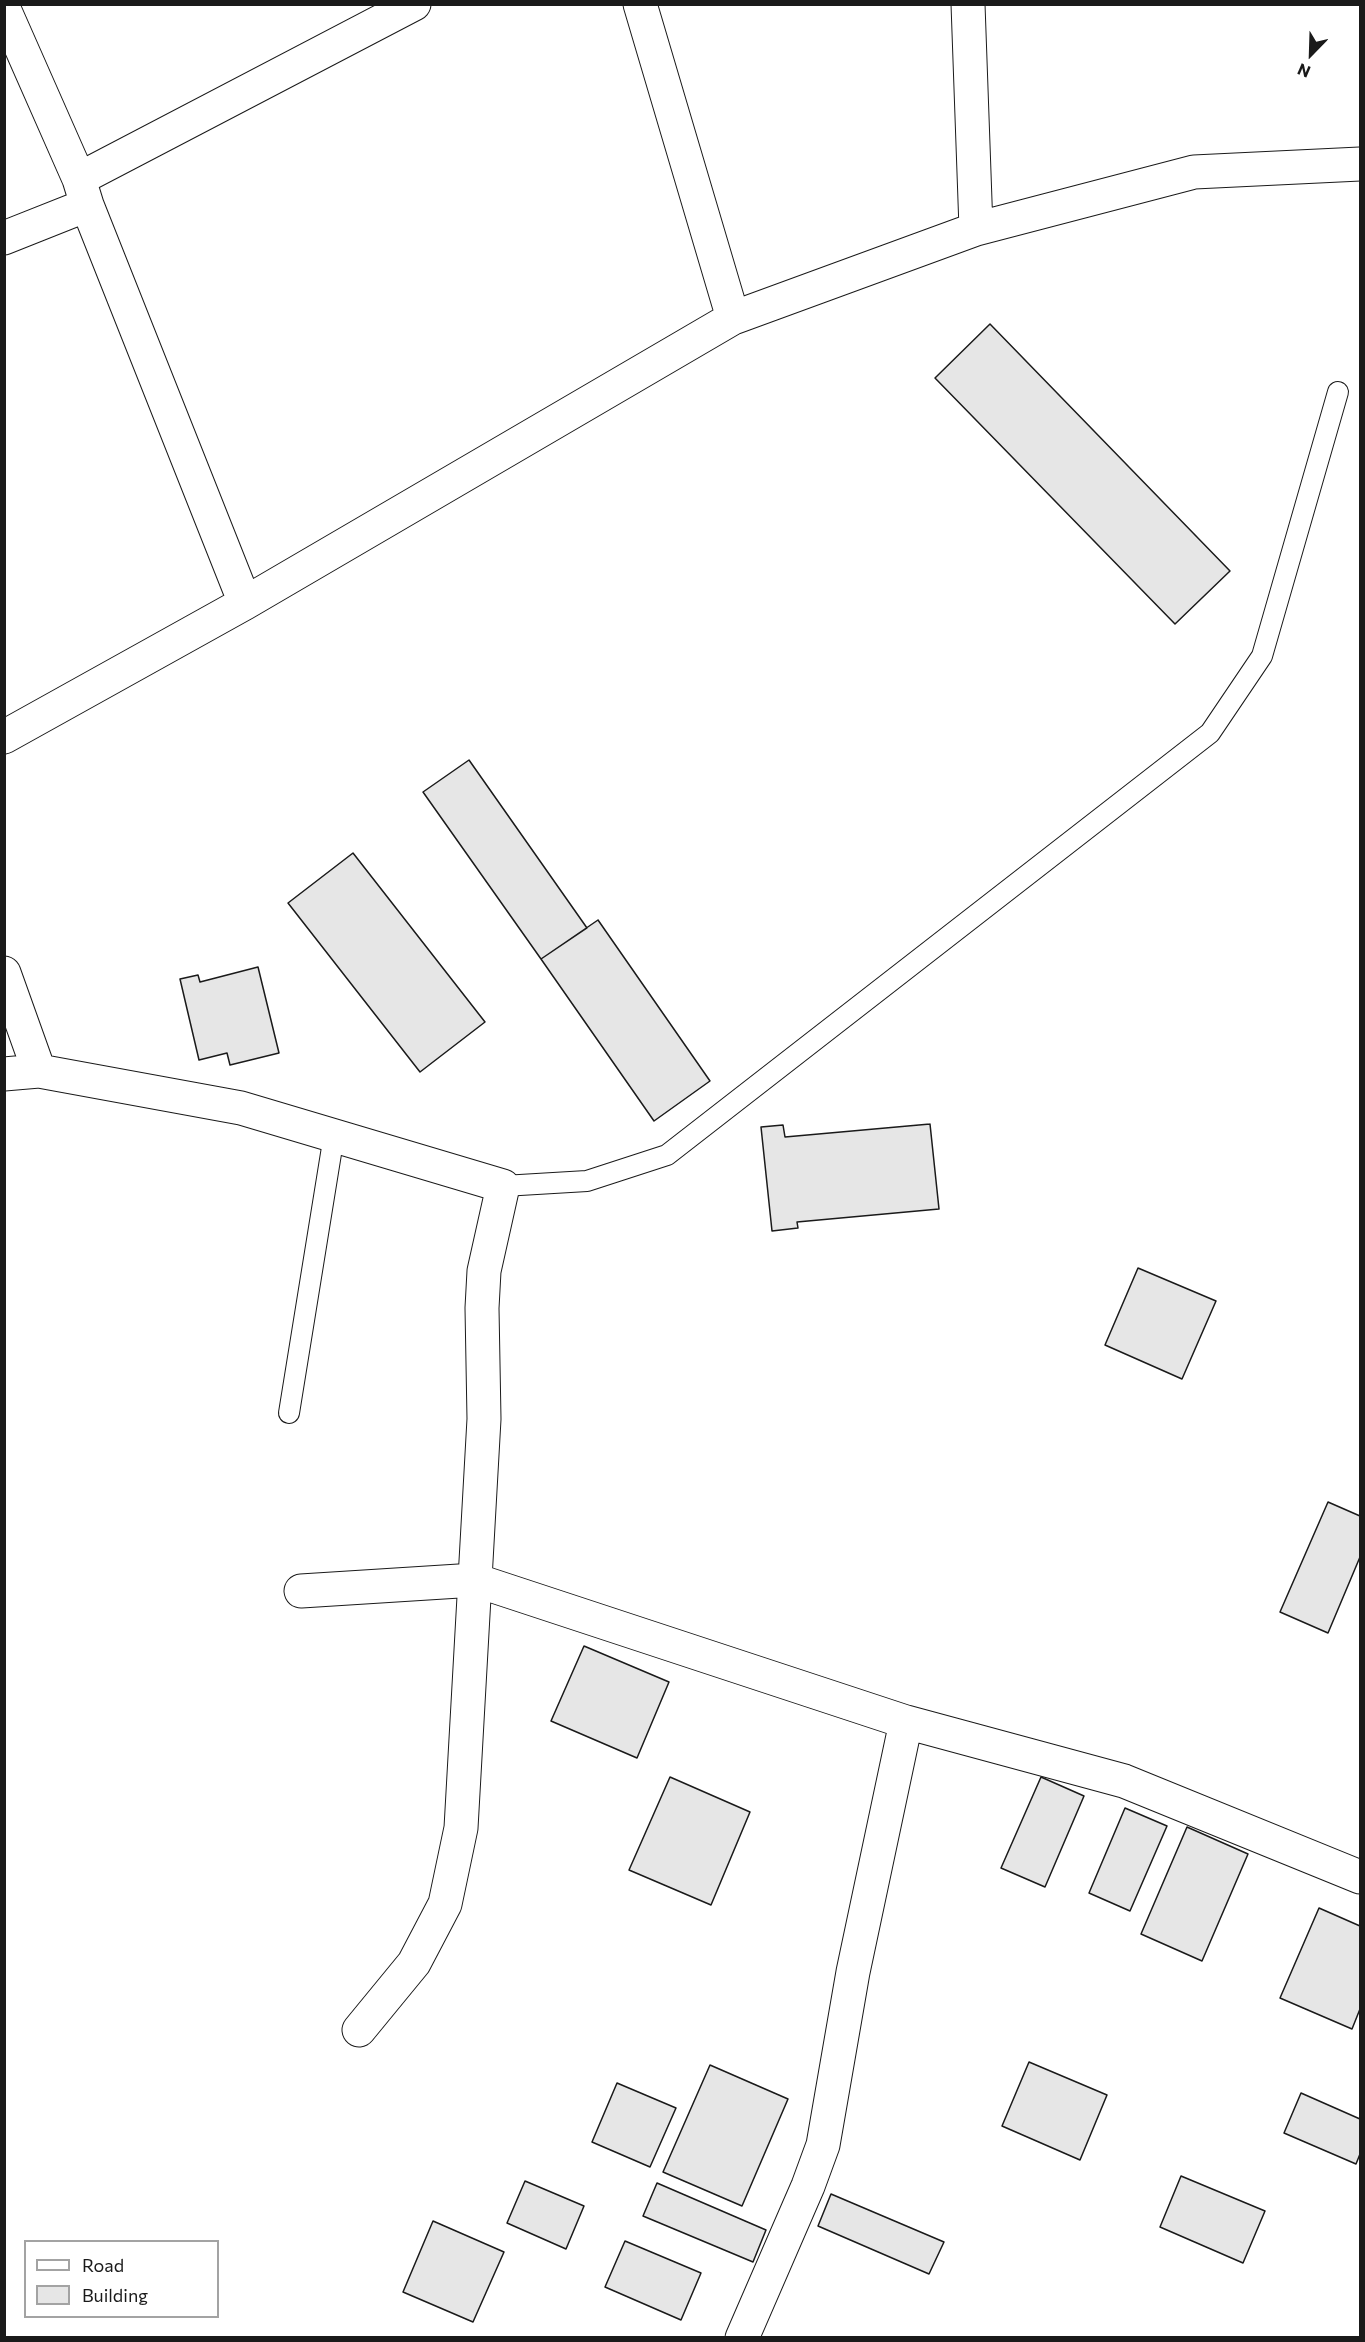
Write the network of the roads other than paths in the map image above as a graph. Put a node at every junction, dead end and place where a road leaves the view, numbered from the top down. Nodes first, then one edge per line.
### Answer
1 (414, 4) edge
2 (640, 4) edge
3 (968, 4) edge
4 (4, 9) edge
5 (1360, 164) edge
6 (83, 192) junction
7 (976, 229) junction
8 (4, 238) edge
9 (733, 318) junction
10 (1338, 392) dead end
11 (245, 603) junction
12 (4, 737) edge
13 (4, 973) edge
14 (39, 1071) junction
15 (4, 1074) edge
16 (334, 1135) junction
17 (503, 1186) junction
18 (290, 1413) dead end
19 (474, 1580) junction
20 (301, 1591) dead end
21 (906, 1722) junction
22 (1360, 1877) edge
23 (359, 2030) dead end
24 (742, 2337) edge

1 - 6 street
2 - 9 street
3 - 7 street
4 - 6 street
5 - 7 street
6 - 8 street
6 - 11 street
7 - 9 street
9 - 11 street
10 - 17 lane
11 - 12 street
13 - 14 street
14 - 15 street
14 - 16 street
16 - 17 street
16 - 18 lane
17 - 19 street
19 - 20 street
19 - 21 street
19 - 23 street
21 - 22 street
21 - 24 street

